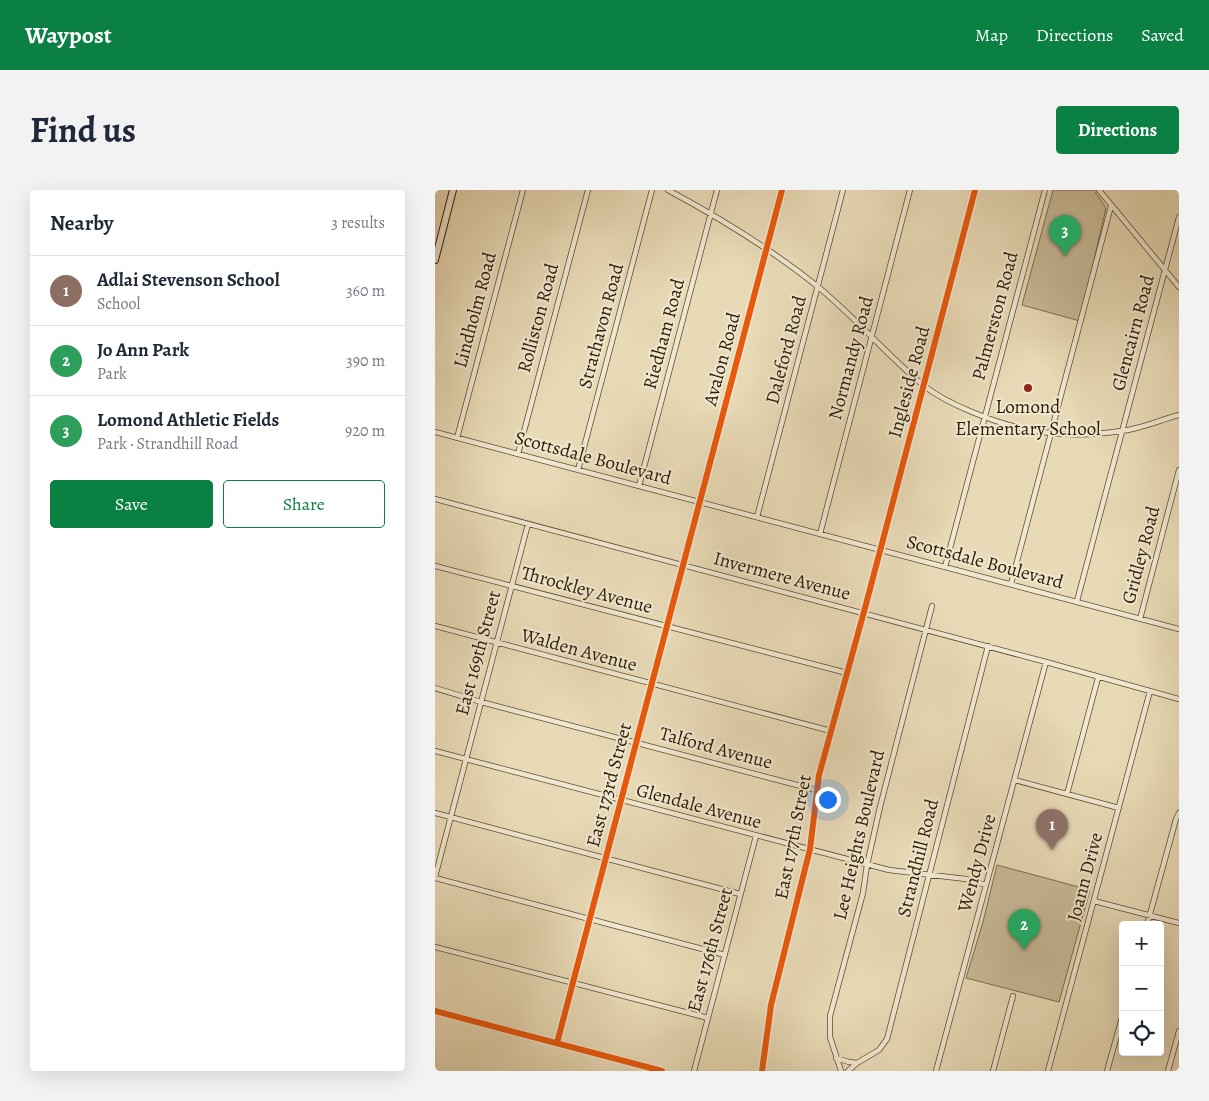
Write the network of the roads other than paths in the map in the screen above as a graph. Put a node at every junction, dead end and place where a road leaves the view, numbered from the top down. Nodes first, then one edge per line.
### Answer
1 (453, 190) edge
2 (523, 190) edge
3 (588, 190) edge
4 (652, 190) edge
5 (668, 190) edge
6 (717, 190) edge
7 (782, 190) edge
8 (843, 190) edge
9 (910, 190) edge
10 (975, 190) edge
11 (1045, 190) edge
12 (1099, 190) edge
13 (1111, 206) junction
14 (711, 214) junction
15 (1179, 217) edge
16 (767, 249) junction
17 (435, 260) edge
18 (1165, 271) junction
19 (818, 287) junction
20 (1179, 287) edge
21 (872, 337) junction
22 (924, 385) junction
23 (1179, 415) edge
24 (983, 417) junction
25 (1122, 431) junction
26 (435, 432) edge
27 (1051, 434) junction
28 (457, 438) junction
29 (518, 454) junction
30 (578, 470) junction
31 (1179, 470) edge
32 (639, 486) junction
33 (435, 499) edge
34 (699, 502) junction
35 (757, 517) junction
36 (528, 524) junction
37 (820, 534) junction
38 (691, 535) joint
39 (880, 550) junction
40 (435, 566) edge
41 (683, 566) junction
42 (945, 567) junction
43 (872, 582) joint
44 (1011, 584) junction
45 (512, 586) junction
46 (1077, 601) junction
47 (932, 606) dead end
48 (864, 613) junction
49 (1140, 618) junction
50 (435, 626) edge
51 (667, 626) junction
52 (1179, 629) edge
53 (926, 630) junction
54 (496, 643) junction
55 (988, 646) junction
56 (1046, 662) junction
57 (847, 673) junction
58 (1098, 678) junction
59 (651, 685) junction
60 (435, 688) edge
61 (1150, 691) junction
62 (1179, 699) edge
63 (481, 702) junction
64 (831, 731) junction
65 (637, 743) junction
66 (435, 751) edge
67 (465, 760) junction
68 (1015, 780) junction
69 (816, 790) junction
70 (1067, 794) junction
71 (621, 801) junction
72 (1119, 808) junction
73 (435, 813) edge
74 (1179, 813) edge
75 (449, 818) junction
76 (755, 836) junction
77 (810, 849) junction
78 (605, 858) junction
79 (867, 865) junction
80 (929, 876) junction
81 (435, 878) edge
82 (986, 885) junction
83 (740, 894) junction
84 (1094, 901) junction
85 (1149, 916) junction
86 (590, 919) junction
87 (1148, 921) edge
88 (1179, 923) edge
89 (435, 947) edge
90 (725, 955) junction
91 (573, 983) junction
92 (1013, 996) dead end
93 (435, 1011) edge
94 (708, 1018) junction
95 (1119, 1028) edge
96 (1179, 1031) edge
97 (557, 1043) junction
98 (836, 1058) junction
99 (857, 1063) junction
100 (651, 1070) edge
101 (662, 1071) edge
102 (694, 1071) edge
103 (762, 1071) edge
104 (841, 1071) edge
105 (848, 1071) edge
106 (936, 1071) edge
107 (993, 1071) edge
108 (1048, 1071) edge
109 (1107, 1071) edge
110 (1168, 1071) edge

1 - 17 main road
2 - 28 street, Lindholm Road
3 - 29 street, Rolliston Road
4 - 30 street, Strathavon Road
5 - 14 street
6 - 14 street, Riedham Road
7 - 16 street, Avalon Road
8 - 19 street, Daleford Road
9 - 21 street, Normandy Road
10 - 22 street, Ingleside Road
11 - 24 street, Palmerston Road
12 - 13 street
13 - 18 street
13 - 27 street
14 - 16 street
14 - 32 street, Riedham Road
15 - 18 street, Glencairn Road
16 - 19 street
16 - 34 street, Avalon Road
18 - 20 street
18 - 25 street, Glencairn Road
19 - 21 street
19 - 35 street, Daleford Road
21 - 22 street
21 - 37 street, Normandy Road
22 - 24 street
22 - 39 street, Ingleside Road
23 - 25 street
24 - 27 street
24 - 42 street, Palmerston Road
25 - 27 street
25 - 46 street, Glencairn Road
26 - 28 street, Scottsdale Boulevard
27 - 44 street
28 - 29 street, Scottsdale Boulevard
29 - 30 street, Scottsdale Boulevard
30 - 32 street, Scottsdale Boulevard
31 - 49 street, Gridley Road
32 - 34 street, Scottsdale Boulevard
33 - 36 street, Invermere Avenue
34 - 35 street, Scottsdale Boulevard
34 - 38 street, Avalon Road
35 - 37 street, Scottsdale Boulevard
36 - 41 street, Invermere Avenue
36 - 45 street, East 169th Street
37 - 39 street, Scottsdale Boulevard
38 - 41 street, East 173rd Street
39 - 42 street, Scottsdale Boulevard
39 - 43 street, Ingleside Road
40 - 45 street, Throckley Avenue
41 - 48 street, Invermere Avenue
41 - 51 street, East 173rd Street
42 - 44 street, Scottsdale Boulevard
43 - 48 street, East 177th Street
44 - 46 street, Scottsdale Boulevard
45 - 51 street, Throckley Avenue
45 - 54 street, East 169th Street
46 - 49 street, Scottsdale Boulevard
47 - 53 street, Lee Heights Boulevard
48 - 53 street, Invermere Avenue
48 - 57 street, East 177th Street
49 - 52 street, Scottsdale Boulevard
50 - 54 street, Walden Avenue
51 - 57 street, Throckley Avenue
51 - 59 street, East 173rd Street
53 - 55 street, Invermere Avenue
53 - 79 street, Lee Heights Boulevard
54 - 59 street, Walden Avenue
54 - 63 street, East 169th Street
55 - 56 street, Invermere Avenue
55 - 80 street, Strandhill Road
56 - 58 street, Invermere Avenue
56 - 68 street, Wendy Drive
57 - 64 street, East 177th Street
58 - 61 street, Invermere Avenue
58 - 70 street
59 - 64 street, Walden Avenue
59 - 65 street, East 173rd Street
60 - 63 street, Talford Avenue
61 - 62 street, Invermere Avenue
61 - 72 street, Joann Drive
63 - 65 street, Talford Avenue
63 - 67 street, East 169th Street
64 - 69 street, East 177th Street
65 - 69 street, Talford Avenue
65 - 71 street, East 173rd Street
66 - 67 street, Glendale Avenue
67 - 71 street, Glendale Avenue
67 - 75 street, East 169th Street
68 - 70 street
68 - 82 street, Wendy Drive
69 - 77 street, East 177th Street
70 - 72 street
71 - 76 street, Glendale Avenue
71 - 78 street, East 173rd Street
72 - 84 street, Joann Drive
73 - 75 street
74 - 85 street
75 - 78 street
75 - 81 street, East 169th Street
76 - 77 street, Glendale Avenue
76 - 83 street, East 176th Street
77 - 79 street, Glendale Avenue
77 - 103 street, East 177th Street
78 - 83 street
78 - 86 street, East 173rd Street
79 - 80 street, Glendale Avenue
79 - 98 street, Lee Heights Boulevard
80 - 82 street, Glendale Avenue
80 - 99 street, Strandhill Road
81 - 86 street
82 - 106 street, Wendy Drive
83 - 90 street, East 176th Street
84 - 85 street
84 - 108 street, Joann Drive
85 - 87 street
85 - 88 street
86 - 90 street
86 - 91 street, East 173rd Street
89 - 91 street
90 - 94 street, East 176th Street
91 - 94 street
91 - 97 street, East 173rd Street
92 - 107 street
93 - 97 main road
94 - 102 street, East 176th Street
95 - 109 street
96 - 110 street
97 - 100 main road
98 - 99 street
98 - 104 street, Lee Heights Boulevard
99 - 105 street, Strandhill Road
100 - 101 main road

